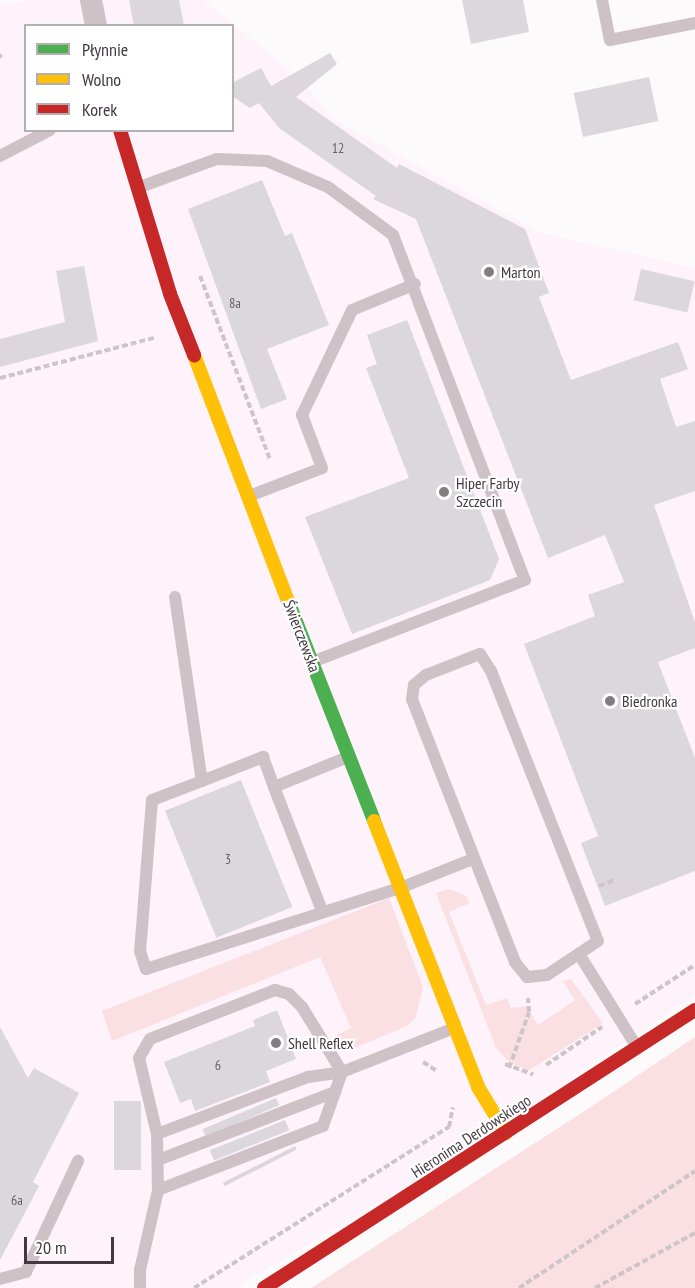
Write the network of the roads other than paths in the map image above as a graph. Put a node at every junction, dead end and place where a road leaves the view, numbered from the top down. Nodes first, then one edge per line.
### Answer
1 (91, 0) edge
2 (602, 0) edge
3 (695, 23) edge
4 (96, 24) edge
5 (46, 132) edge
6 (121, 132) edge
7 (0, 156) edge
8 (136, 188) junction
9 (415, 284) junction
10 (248, 497) junction
11 (175, 597) dead end
12 (312, 663) junction
13 (349, 757) junction
14 (202, 781) junction
15 (274, 786) junction
16 (473, 859) junction
17 (400, 888) junction
18 (322, 911) junction
19 (579, 954) junction
20 (695, 1010) edge
21 (455, 1028) junction
22 (638, 1048) junction
23 (342, 1072) junction
24 (335, 1092) junction
25 (506, 1133) junction
26 (157, 1134) junction
27 (158, 1160) junction
28 (78, 1161) dead end
29 (158, 1190) junction
30 (0, 1279) edge
31 (140, 1288) edge
32 (264, 1288) edge

1 - 4 street
2 - 3 lane
5 - 7 lane
6 - 8 street, Świerczewska
8 - 9 lane
8 - 10 street, Świerczewska
9 - 10 lane
9 - 12 lane
10 - 12 street, Świerczewska
11 - 14 lane
12 - 13 street, Świerczewska
13 - 15 lane
13 - 17 street, Świerczewska
14 - 15 lane
14 - 18 lane
15 - 18 lane
16 - 17 lane
16 - 19 lane
16 - 19 lane
17 - 18 lane
17 - 21 street, Świerczewska
19 - 22 lane
20 - 22 street, Hieronima Derdowskiego
21 - 23 lane
21 - 25 street, Świerczewska
22 - 25 street, Hieronima Derdowskiego
23 - 24 lane
23 - 26 lane
23 - 26 lane
24 - 27 lane
24 - 29 lane
25 - 32 street, Hieronima Derdowskiego
26 - 27 lane
27 - 29 lane
28 - 30 lane
29 - 31 lane

